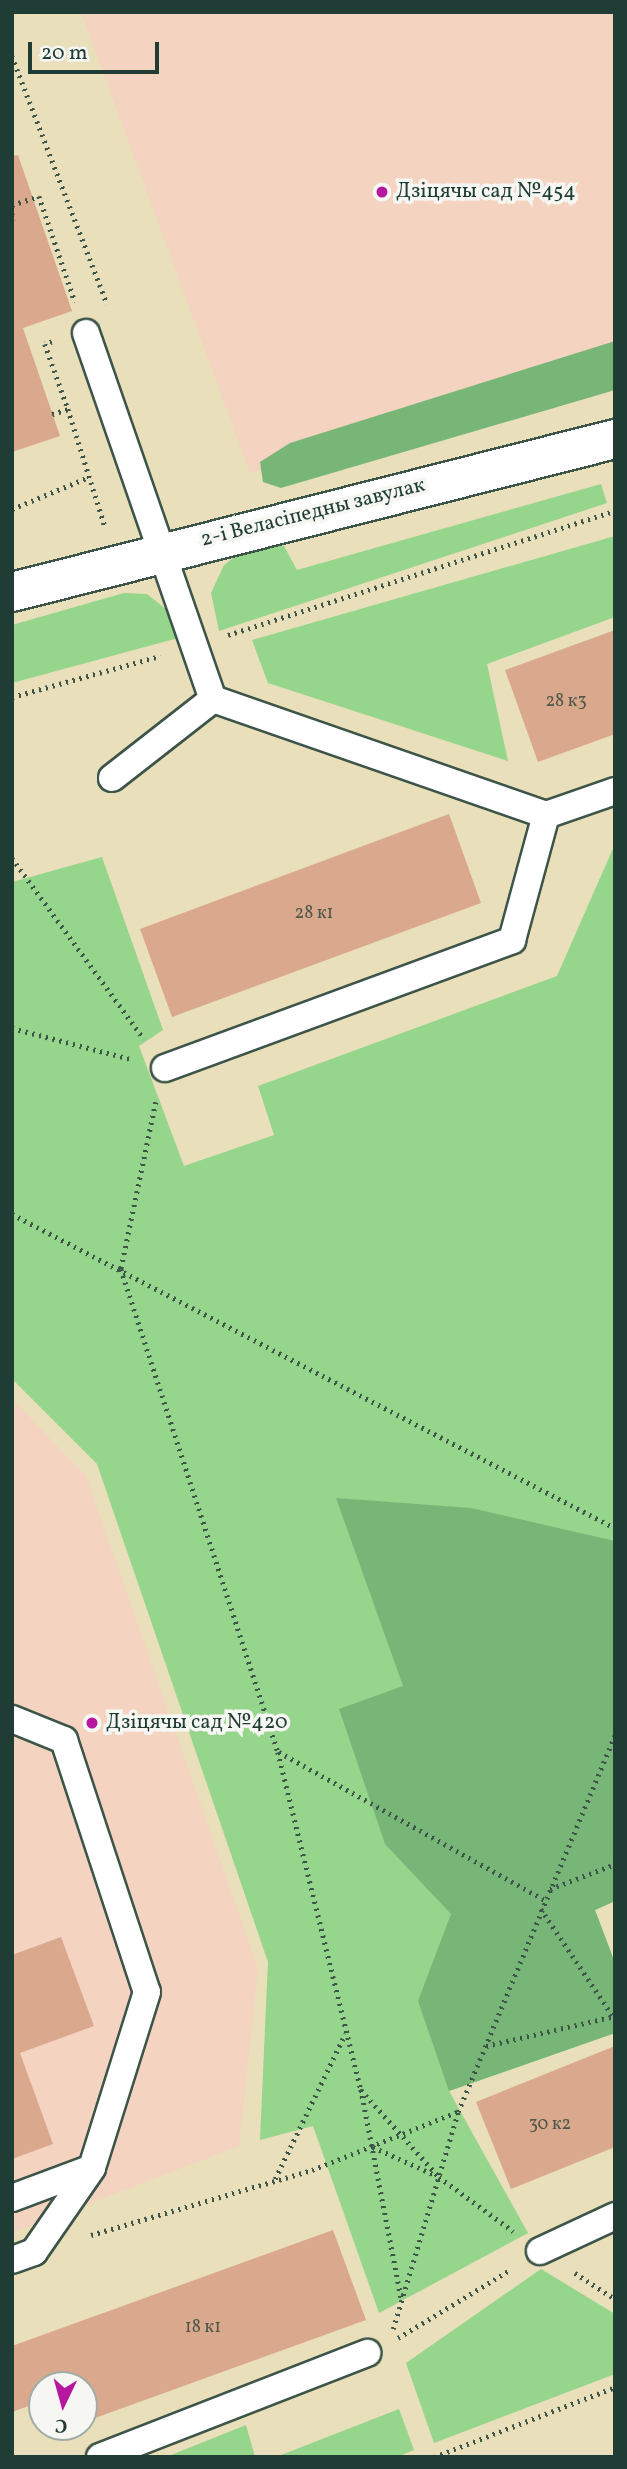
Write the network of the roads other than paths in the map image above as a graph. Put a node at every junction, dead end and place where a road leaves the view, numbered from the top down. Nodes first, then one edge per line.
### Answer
1 (86, 333) dead end
2 (615, 439) edge
3 (161, 551) junction
4 (12, 593) edge
5 (213, 699) junction
6 (113, 778) dead end
7 (615, 791) edge
8 (545, 815) junction
9 (165, 1068) road end
10 (12, 1719) edge
11 (92, 2168) junction
12 (12, 2198) edge
13 (615, 2216) edge
14 (540, 2251) road end
15 (23, 2256) edge
16 (367, 2353) dead end
17 (100, 2457) edge

1 - 3 lane
2 - 3 street, 2-і Веласіпедны завулак
3 - 4 street, 2-і Веласіпедны завулак
3 - 5 lane
5 - 6 lane
5 - 8 lane
7 - 8 lane
8 - 9 lane
10 - 11 lane
11 - 12 lane
11 - 15 lane
13 - 14 lane
16 - 17 lane

